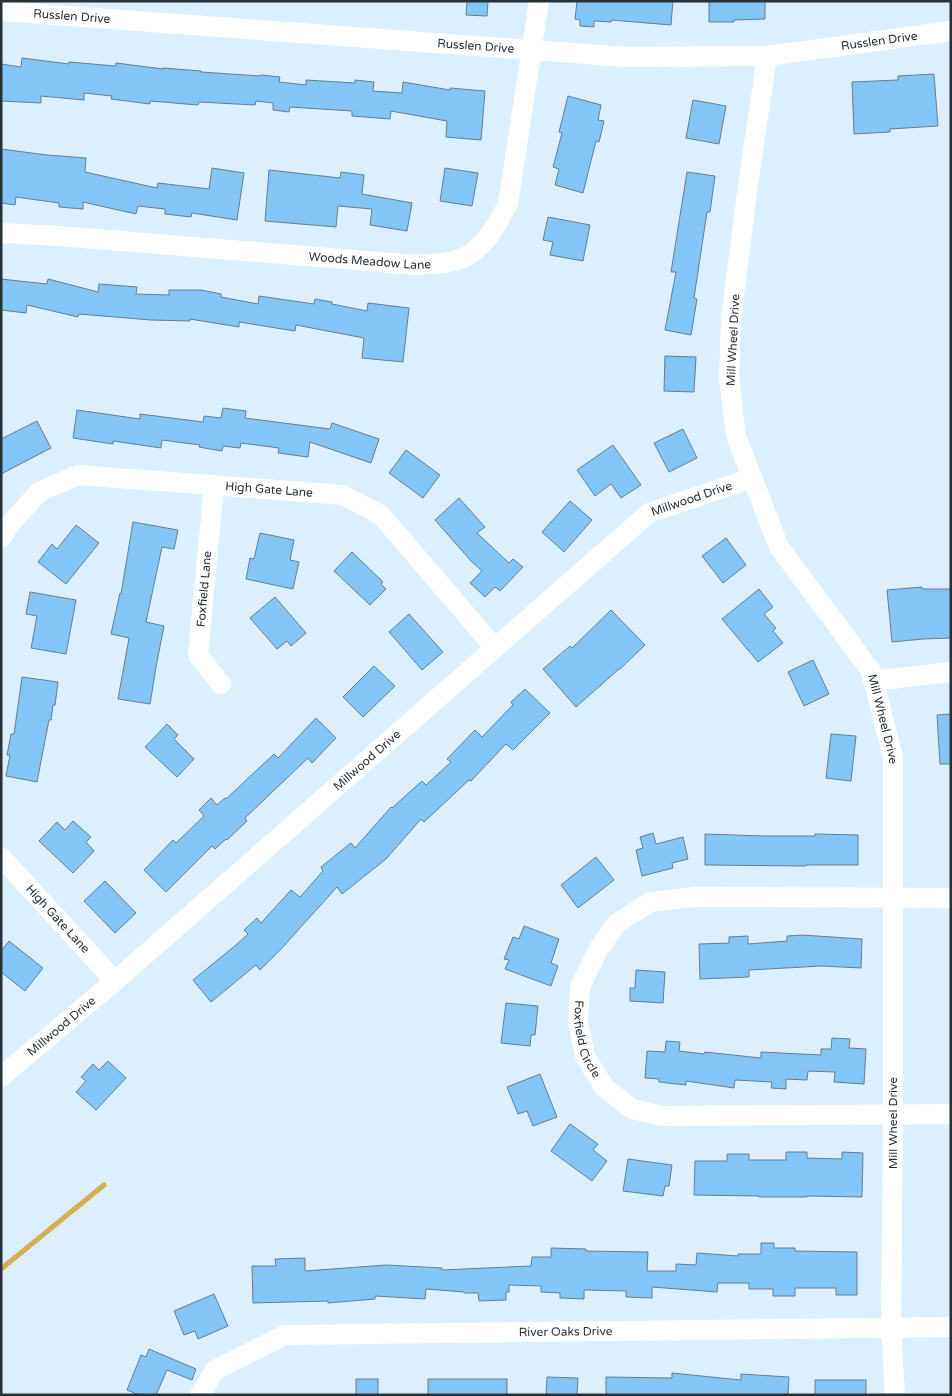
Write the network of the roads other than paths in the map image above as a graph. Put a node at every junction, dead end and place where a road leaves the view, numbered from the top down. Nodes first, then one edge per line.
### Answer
1 (539, 1) edge
2 (1, 11) edge
3 (951, 31) edge
4 (531, 50) junction
5 (767, 56) junction
6 (1, 233) edge
7 (752, 478) junction
8 (214, 485) junction
9 (1, 538) edge
10 (495, 648) junction
11 (951, 672) edge
12 (873, 680) junction
13 (222, 684) dead end
14 (1, 857) edge
15 (951, 898) edge
16 (893, 899) junction
17 (115, 981) junction
18 (1, 1077) edge
19 (893, 1114) junction
20 (951, 1114) edge
21 (951, 1326) edge
22 (891, 1327) junction
23 (200, 1395) edge
24 (895, 1395) edge

1 - 4 street, Woods Meadow Lane
2 - 4 street, Russlen Drive
3 - 5 street, Russlen Drive
4 - 5 street, Russlen Drive
4 - 6 street, Woods Meadow Lane
5 - 7 street, Mill Wheel Drive
7 - 10 street, Millwood Drive
7 - 12 street, Mill Wheel Drive
8 - 9 street, High Gate Lane
8 - 10 street, High Gate Lane
8 - 13 street, Foxfield Lane
10 - 17 street, Millwood Drive
11 - 12 street
12 - 16 street, Mill Wheel Drive
14 - 17 street, High Gate Lane
15 - 16 street, Foxfield Circle
16 - 19 street, Mill Wheel Drive
16 - 19 street, Foxfield Circle
17 - 18 street, Millwood Drive
19 - 20 street, Foxfield Circle
19 - 22 street, Mill Wheel Drive
21 - 22 street, River Oaks Drive
22 - 23 street, River Oaks Drive
22 - 24 street, Mill Wheel Drive

